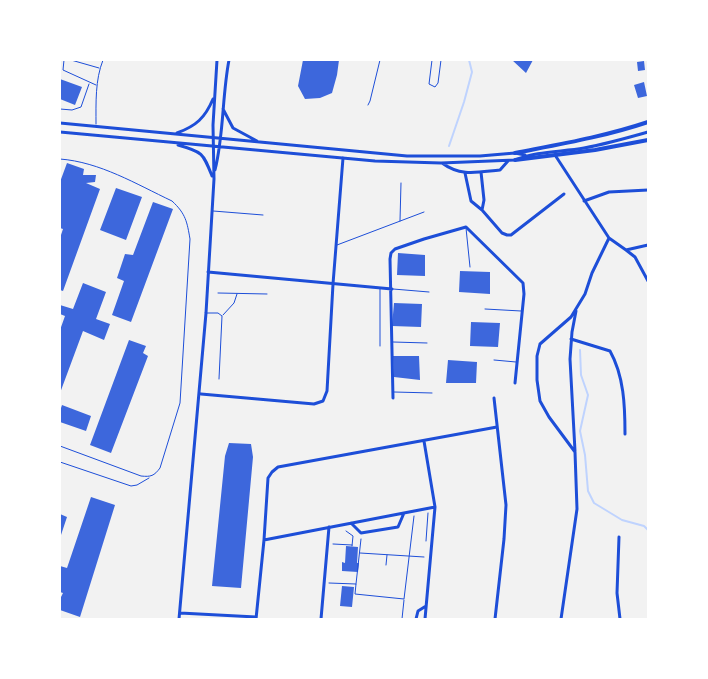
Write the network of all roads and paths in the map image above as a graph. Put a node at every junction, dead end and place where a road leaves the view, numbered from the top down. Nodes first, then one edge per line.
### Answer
1 (64, 60) edge
2 (72, 60) edge
3 (103, 60) edge
4 (217, 60) edge
5 (229, 60) edge
6 (380, 60) edge
7 (432, 60) edge
8 (441, 60) edge
9 (99, 68) junction
10 (89, 83) junction
11 (97, 86) junction
12 (214, 97) junction
13 (368, 106) dead end
14 (222, 108) junction
15 (60, 109) edge
16 (648, 122) edge
17 (60, 123) edge
18 (96, 127) junction
19 (60, 132) edge
20 (648, 132) edge
21 (175, 134) junction
22 (213, 138) junction
23 (220, 139) junction
24 (648, 140) edge
25 (170, 142) junction
26 (259, 142) junction
27 (212, 146) junction
28 (220, 146) junction
29 (515, 153) junction
30 (527, 155) junction
31 (555, 156) junction
32 (343, 158) junction
33 (60, 159) edge
34 (508, 160) junction
35 (515, 160) junction
36 (441, 163) junction
37 (481, 172) junction
38 (214, 173) junction
39 (465, 173) junction
40 (214, 179) junction
41 (401, 183) dead end
42 (648, 190) edge
43 (564, 194) dead end
44 (584, 201) junction
45 (482, 210) junction
46 (212, 211) junction
47 (424, 212) dead end
48 (262, 215) dead end
49 (400, 222) junction
50 (466, 227) junction
51 (609, 238) junction
52 (336, 245) junction
53 (648, 245) edge
54 (626, 250) junction
55 (470, 267) dead end
56 (208, 272) junction
57 (648, 281) edge
58 (333, 284) junction
59 (380, 289) junction
60 (392, 289) junction
61 (218, 292) dead end
62 (428, 292) dead end
63 (237, 294) junction
64 (267, 294) dead end
65 (577, 308) junction
66 (485, 309) dead end
67 (522, 311) junction
68 (206, 313) junction
69 (222, 316) junction
70 (571, 339) junction
71 (392, 342) junction
72 (427, 343) dead end
73 (380, 346) dead end
74 (494, 360) dead end
75 (517, 362) junction
76 (219, 379) dead end
77 (515, 383) dead end
78 (393, 392) junction
79 (432, 393) dead end
80 (200, 394) junction
81 (393, 398) dead end
82 (494, 398) dead end
83 (497, 427) junction
84 (625, 434) dead end
85 (424, 441) junction
86 (60, 446) edge
87 (575, 452) junction
88 (60, 462) edge
89 (150, 477) junction
90 (435, 507) junction
91 (404, 513) junction
92 (414, 515) dead end
93 (351, 525) junction
94 (328, 527) junction
95 (361, 533) junction
96 (618, 537) dead end
97 (333, 538) dead end
98 (264, 540) junction
99 (360, 553) junction
100 (387, 555) junction
101 (410, 556) junction
102 (425, 557) dead end
103 (386, 565) dead end
104 (329, 583) dead end
105 (356, 584) junction
106 (404, 599) junction
107 (426, 605) junction
108 (180, 613) junction
109 (256, 618) edge
110 (180, 619) edge
111 (321, 619) edge
112 (402, 619) edge
113 (416, 619) edge
114 (425, 619) edge
115 (495, 619) edge
116 (561, 619) edge
117 (620, 619) edge

1 - 10 lane
2 - 9 lane
3 - 9 lane
4 - 12 street
5 - 14 street
6 - 13 lane
7 - 8 lane
9 - 11 lane
10 - 11 lane
10 - 15 lane
11 - 18 lane
12 - 21 street
12 - 22 street
14 - 23 street
14 - 26 street
16 - 29 street
17 - 18 street
18 - 21 street
19 - 25 street
20 - 30 street
21 - 22 street
22 - 23 street
22 - 27 street
23 - 26 street
23 - 28 street
24 - 31 street
25 - 27 street
25 - 40 street
26 - 29 street
27 - 28 street
27 - 38 street
28 - 32 street
28 - 38 street
29 - 30 street
30 - 35 street
31 - 35 street
31 - 44 street
32 - 36 street
32 - 52 street
33 - 89 lane
34 - 35 street
34 - 36 street
34 - 37 street
36 - 39 street
37 - 39 street
37 - 45 street
38 - 40 street
39 - 45 street
40 - 46 street
41 - 49 lane
42 - 44 street
43 - 45 street
44 - 51 street
46 - 48 lane
46 - 56 street
47 - 49 lane
49 - 52 lane
50 - 55 lane
50 - 60 street
50 - 67 street
51 - 54 street
51 - 65 street
52 - 58 street
53 - 54 street
54 - 57 street
56 - 58 street
56 - 68 street
58 - 59 street
58 - 80 street
59 - 60 street
59 - 73 lane
60 - 62 lane
60 - 71 street
61 - 63 lane
63 - 64 lane
63 - 69 lane
65 - 70 street
65 - 87 street
66 - 67 lane
67 - 75 street
68 - 69 lane
68 - 80 street
69 - 76 lane
70 - 84 street
70 - 87 street
71 - 72 lane
71 - 78 street
74 - 75 lane
75 - 77 street
78 - 79 lane
78 - 81 street
80 - 108 street
82 - 83 street
83 - 85 street
83 - 115 street
85 - 90 street
85 - 98 street
86 - 89 lane
87 - 116 street
88 - 89 lane
90 - 91 street
90 - 107 street
91 - 93 street
91 - 95 street
92 - 101 path
93 - 94 street
93 - 95 street
93 - 97 path
94 - 98 street
94 - 111 street
95 - 99 path
96 - 117 street
98 - 109 street
99 - 100 path
99 - 105 path
100 - 101 path
100 - 103 path
101 - 102 path
101 - 106 path
104 - 105 path
105 - 106 path
106 - 112 path
107 - 113 street
107 - 114 street
108 - 109 street
108 - 110 street

